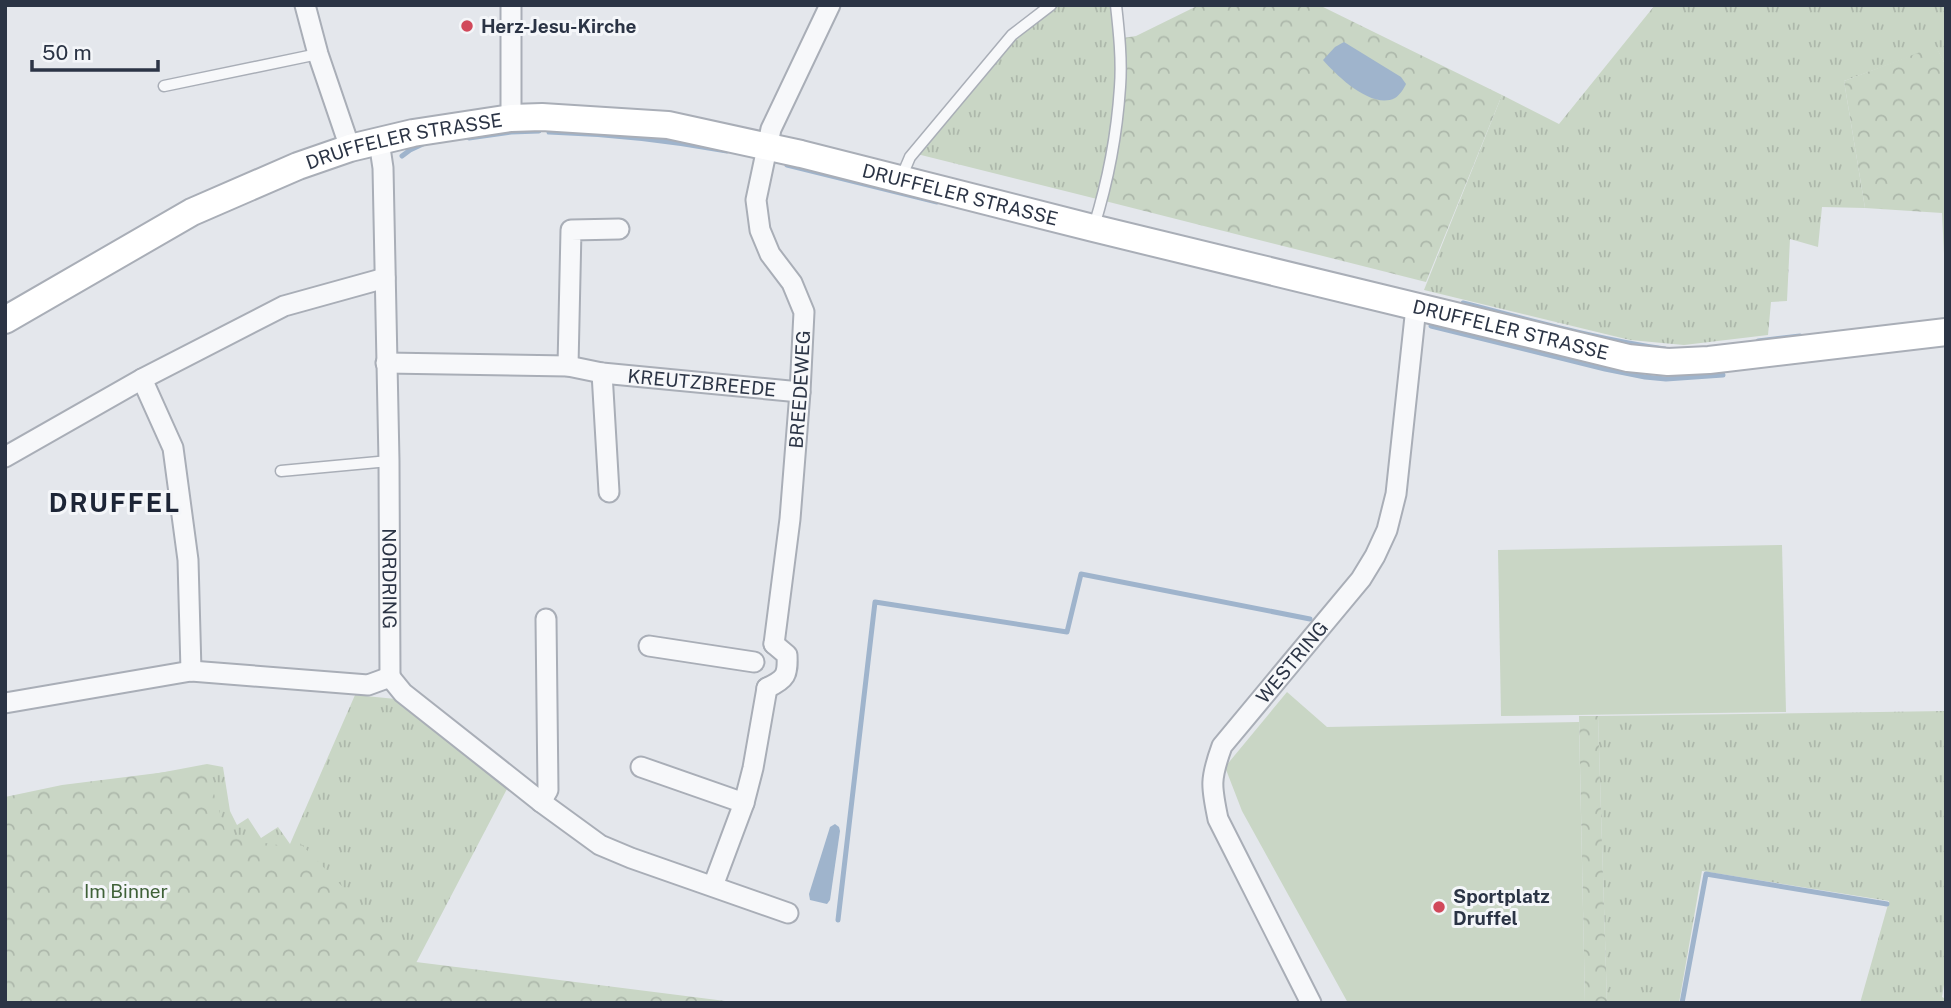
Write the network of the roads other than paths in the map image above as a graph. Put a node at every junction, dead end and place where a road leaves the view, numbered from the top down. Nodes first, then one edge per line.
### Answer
1 (305, 5) edge
2 (511, 5) edge
3 (830, 5) edge
4 (1051, 5) edge
5 (1116, 5) edge
6 (318, 54) junction
7 (164, 86) dead end
8 (511, 118) junction
9 (379, 141) junction
10 (767, 147) junction
11 (350, 148) junction
12 (900, 179) junction
13 (1093, 228) junction
14 (620, 229) dead end
15 (386, 278) junction
16 (1416, 307) junction
17 (5, 320) edge
18 (1946, 332) edge
19 (386, 363) junction
20 (568, 366) junction
21 (603, 373) junction
22 (142, 379) junction
23 (800, 392) junction
24 (5, 457) edge
25 (389, 461) junction
26 (281, 471) dead end
27 (609, 492) dead end
28 (547, 619) dead end
29 (774, 644) junction
30 (649, 646) dead end
31 (754, 662) junction
32 (191, 671) junction
33 (390, 677) junction
34 (766, 688) junction
35 (5, 703) edge
36 (641, 767) dead end
37 (541, 802) junction
38 (744, 803) junction
39 (713, 886) junction
40 (788, 913) dead end
41 (1311, 1003) edge

1 - 6 street
2 - 8 street
3 - 10 street, BREEDEWEG
4 - 12 lane
5 - 13 lane
6 - 7 lane
6 - 11 street
8 - 9 street, DRUFFELER STRASSE
8 - 10 street, DRUFFELER STRASSE
9 - 11 street, DRUFFELER STRASSE
9 - 15 street, NORDRING
10 - 12 street, DRUFFELER STRASSE
10 - 23 street, BREEDEWEG
11 - 17 street, DRUFFELER STRASSE
12 - 13 street, DRUFFELER STRASSE
13 - 16 street, DRUFFELER STRASSE
14 - 20 street
15 - 19 street, NORDRING
15 - 22 street
16 - 18 street, DRUFFELER STRASSE
16 - 41 street, WESTRING
19 - 20 street, KREUTZBREEDE
19 - 25 street, NORDRING
20 - 21 street, KREUTZBREEDE
21 - 23 street, KREUTZBREEDE
21 - 27 street, KREUTZBREEDE
22 - 24 street
22 - 32 street
23 - 29 street, BREEDEWEG
25 - 26 lane
25 - 33 street, NORDRING
28 - 37 street
29 - 31 street
29 - 34 street
30 - 31 street
31 - 34 street
32 - 33 street
32 - 35 street
33 - 37 street
34 - 38 street
36 - 38 street
37 - 39 street
38 - 39 street
39 - 40 street

